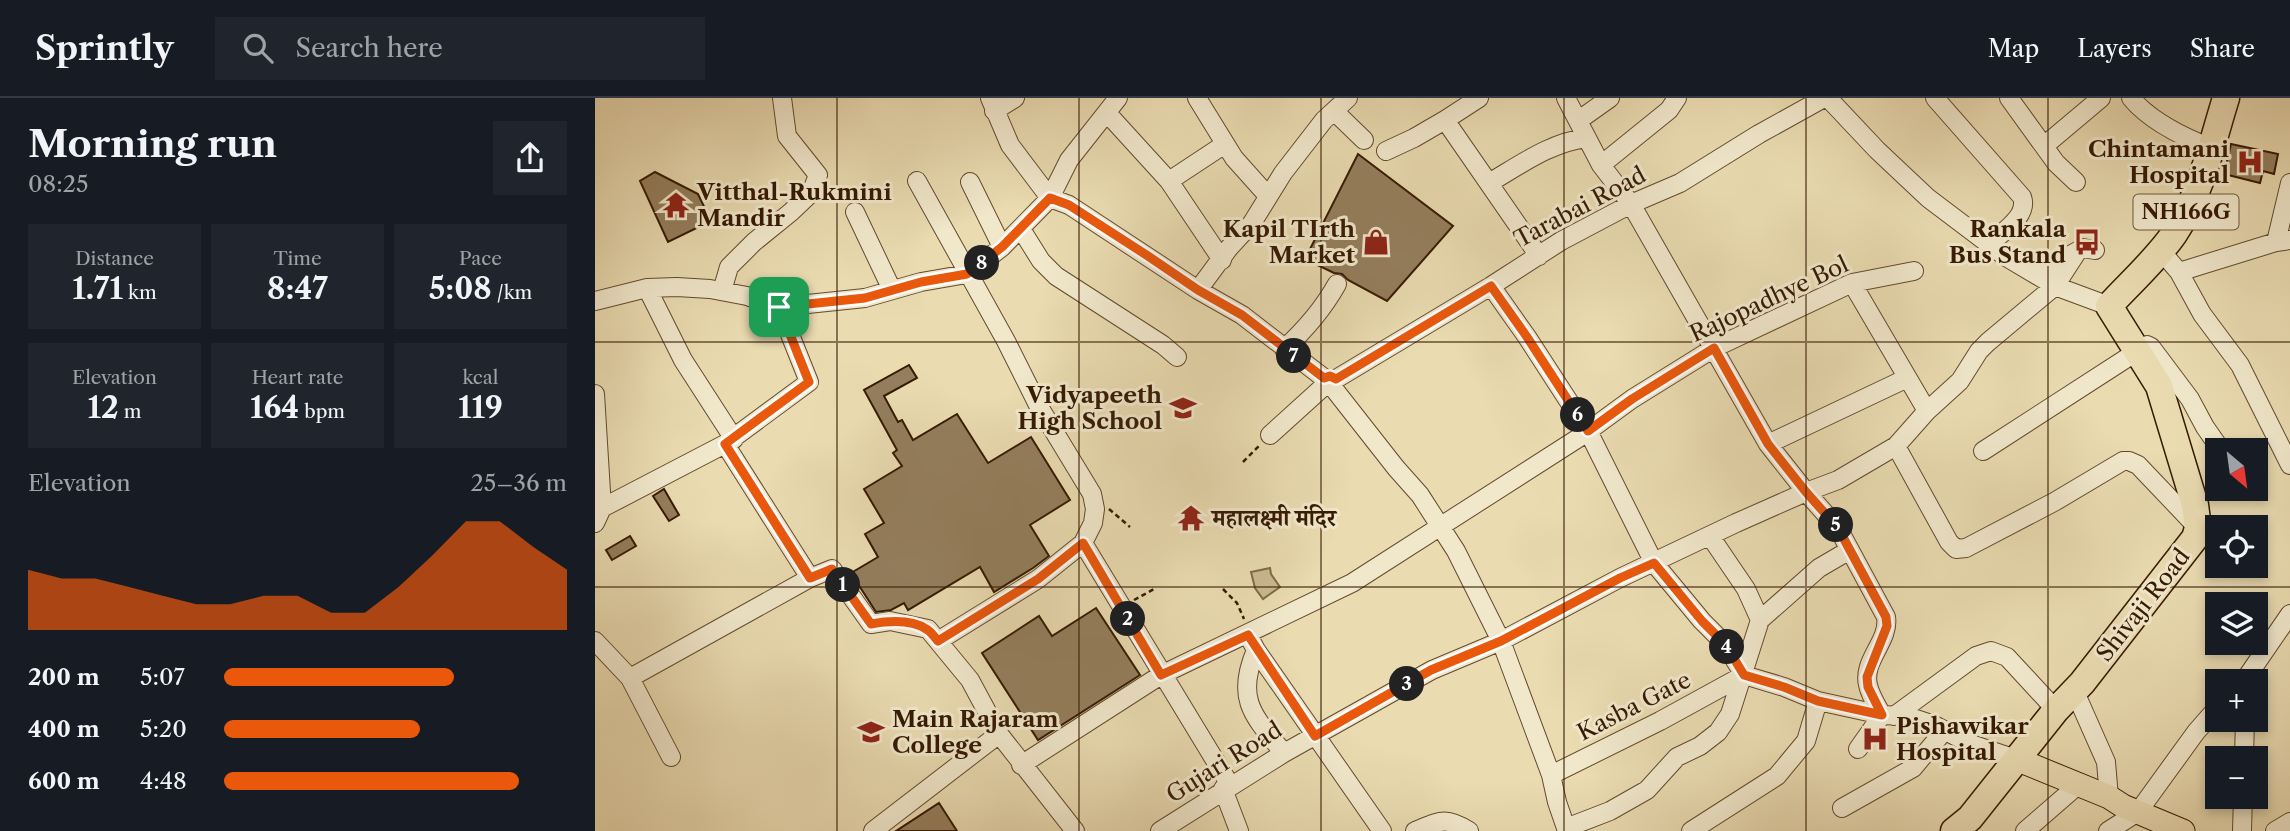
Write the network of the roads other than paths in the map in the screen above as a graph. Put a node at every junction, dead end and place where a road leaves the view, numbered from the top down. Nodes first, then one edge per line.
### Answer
1 (782, 98) edge
2 (1015, 98) edge
3 (1197, 98) edge
4 (1348, 98) edge
5 (1479, 98) edge
6 (1566, 98) edge
7 (1610, 98) edge
8 (1677, 98) edge
9 (1826, 98) edge
10 (1935, 98) edge
11 (2009, 98) edge
12 (2102, 98) edge
13 (2226, 98) edge
14 (2138, 101) edge
15 (992, 104) edge
16 (1113, 105) edge
17 (1334, 111) junction
18 (1445, 120) junction
19 (1579, 120) junction
20 (1587, 138) junction
21 (1364, 140) dead end
22 (1225, 144) junction
23 (2044, 146) junction
24 (2210, 148) junction
25 (1386, 151) dead end
26 (1601, 165) junction
27 (916, 181) dead end
28 (1169, 181) junction
29 (970, 182) dead end
30 (2076, 182) dead end
31 (1489, 183) junction
32 (2290, 183) edge
33 (1268, 195) junction
34 (1050, 198) junction
35 (1631, 204) junction
36 (855, 212) dead end
37 (1021, 229) junction
38 (2283, 241) edge
39 (1990, 244) junction
40 (1002, 247) junction
41 (2095, 250) dead end
42 (2161, 251) junction
43 (2077, 252) junction
44 (1539, 256) junction
45 (1222, 260) junction
46 (1915, 271) dead end
47 (2179, 272) junction
48 (967, 274) junction
49 (2036, 274) junction
50 (1852, 283) junction
51 (1337, 284) dead end
52 (1491, 286) junction
53 (2055, 286) junction
54 (647, 288) junction
55 (892, 290) junction
56 (1198, 290) junction
57 (722, 291) junction
58 (595, 301) edge
59 (2109, 306) junction
60 (779, 307) junction
61 (1714, 348) junction
62 (1284, 349) junction
63 (2136, 351) junction
64 (1177, 357) dead end
65 (1901, 381) dead end
66 (1329, 383) junction
67 (595, 394) edge
68 (2179, 405) junction
69 (1927, 411) junction
70 (1588, 431) junction
71 (2213, 438) edge
72 (1265, 440) road end
73 (730, 441) junction
74 (1768, 444) junction
75 (1896, 446) junction
76 (1983, 451) dead end
77 (2287, 452) edge
78 (1806, 492) junction
79 (604, 511) edge
80 (1440, 526) junction
81 (2198, 528) junction
82 (1710, 536) junction
83 (1083, 543) junction
84 (1848, 551) junction
85 (1654, 563) junction
86 (810, 578) junction
87 (2290, 614) edge
88 (1760, 620) junction
89 (595, 641) edge
90 (938, 641) junction
91 (1501, 641) junction
92 (1252, 643) junction
93 (2252, 669) edge
94 (1161, 675) junction
95 (1744, 675) junction
96 (630, 678) junction
97 (2075, 692) junction
98 (1818, 701) junction
99 (2056, 710) junction
100 (1888, 715) junction
101 (2205, 722) edge
102 (1944, 731) junction
103 (999, 734) junction
104 (1315, 736) junction
105 (1857, 749) dead end
106 (1284, 752) junction
107 (671, 757) dead end
108 (2017, 759) junction
109 (1021, 765) junction
110 (1551, 775) junction
111 (2078, 785) junction
112 (1226, 787) junction
113 (2109, 797) junction
114 (1842, 808) dead end
115 (2243, 809) edge
116 (2137, 812) junction
117 (2290, 821) edge
118 (1566, 830) edge
119 (873, 831) edge
120 (1075, 831) edge
121 (1160, 831) edge
122 (1239, 831) edge
123 (1382, 831) edge
124 (1415, 831) edge
125 (1469, 831) edge
126 (1691, 831) edge
127 (1954, 831) edge
128 (2025, 831) edge
129 (2108, 831) edge
130 (2183, 831) edge
131 (2242, 831) edge
132 (2275, 831) edge

1 - 57 street
2 - 15 street
3 - 22 street
4 - 17 street
5 - 18 street
6 - 19 street
7 - 19 street
8 - 26 street
9 - 35 street, Tarabai Road
9 - 39 street
10 - 39 street
11 - 23 street
12 - 23 street
13 - 24 highway, NH166G
14 - 24 street
15 - 34 street
16 - 28 street
16 - 34 street
17 - 21 street
17 - 33 street
18 - 25 street
18 - 31 street
19 - 20 street
20 - 26 street
20 - 31 street
22 - 28 street
22 - 33 street
23 - 30 street
24 - 42 highway, NH166G
26 - 35 street
27 - 48 street
28 - 45 street
29 - 40 street
31 - 44 street
32 - 38 street
33 - 45 street
34 - 37 street
34 - 56 street
35 - 44 street, Tarabai Road
35 - 61 street
36 - 55 street
37 - 40 street
37 - 64 street
38 - 47 street
39 - 49 street
40 - 48 street
41 - 43 street
42 - 47 street
42 - 59 highway, NH166G
43 - 49 street
43 - 53 street, Gujari Road
44 - 52 street, Tarabai Road
45 - 56 street
46 - 50 street, Rajopadhye Bol
47 - 77 street
48 - 55 street
48 - 83 street
49 - 53 street
50 - 61 street, Rajopadhye Bol
50 - 69 street
51 - 62 street
52 - 66 street, Tarabai Road
52 - 70 street
53 - 59 street
53 - 69 street, Gujari Road
54 - 57 street
54 - 58 street
54 - 73 street
55 - 60 street
56 - 62 street
57 - 60 street
59 - 63 highway, Shivaji Road
60 - 73 street
61 - 70 street, Rajopadhye Bol
61 - 74 street
62 - 66 street
63 - 68 highway, Shivaji Road
63 - 76 street
65 - 74 street
66 - 72 street, Tarabai Road
66 - 80 street
67 - 79 street
68 - 71 street
68 - 81 highway, Shivaji Road
69 - 75 street, Gujari Road
70 - 80 street, Rajopadhye Bol
70 - 85 street
73 - 79 street
73 - 86 street
74 - 78 street
75 - 78 street, Gujari Road
75 - 81 street
78 - 82 street, Gujari Road
78 - 84 street
80 - 91 street
80 - 92 street, Rajopadhye Bol
81 - 97 highway, Shivaji Road
82 - 85 street, Gujari Road
82 - 88 street
83 - 90 street
83 - 94 street
84 - 88 street
84 - 100 street
85 - 91 street, Gujari Road
85 - 95 street
86 - 90 street
86 - 96 street
87 - 93 street
88 - 95 street
89 - 96 street
90 - 103 street
91 - 104 street, Gujari Road
91 - 110 street
92 - 94 street, Rajopadhye Bol
92 - 104 street
92 - 106 street
94 - 109 street, Rajopadhye Bol
94 - 112 street
95 - 98 street
95 - 110 street, Kasba Gate
95 - 118 street
96 - 107 street
97 - 99 highway, Shivaji Road
97 - 113 street
98 - 100 street
98 - 126 street
99 - 100 street
99 - 108 highway, Shivaji Road
100 - 102 street
100 - 105 street
101 - 116 street
102 - 108 street
102 - 114 street
103 - 109 street
103 - 119 street
104 - 106 street, Gujari Road
104 - 123 street
106 - 112 street, Gujari Road
108 - 111 main road
108 - 127 highway, Shivaji Road
109 - 120 street
110 - 118 street
111 - 113 main road
111 - 128 street
112 - 121 street, Gujari Road
112 - 122 street
113 - 116 main road
115 - 131 street
116 - 129 street
116 - 130 main road
117 - 132 street
124 - 125 street

